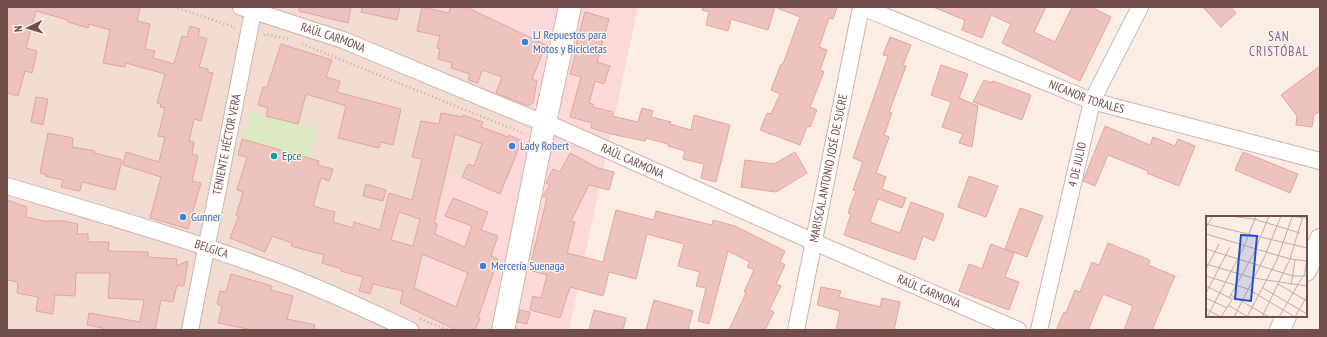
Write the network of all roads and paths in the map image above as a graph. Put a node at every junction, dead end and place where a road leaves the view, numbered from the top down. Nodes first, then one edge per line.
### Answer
1 (174, 7) edge
2 (570, 7) edge
3 (862, 7) edge
4 (1140, 7) edge
5 (250, 8) edge
6 (236, 30) dead end
7 (262, 36) dead end
8 (293, 40) dead end
9 (300, 43) dead end
10 (1092, 101) junction
11 (536, 129) junction
12 (1320, 161) edge
13 (7, 186) edge
14 (1320, 239) edge
15 (814, 242) junction
16 (206, 248) junction
17 (1307, 269) edge
18 (1286, 317) edge
19 (415, 324) edge
20 (190, 330) edge
21 (448, 330) edge
22 (503, 330) edge
23 (796, 330) edge
24 (1018, 330) edge
25 (1039, 330) edge
26 (1280, 330) edge

1 - 6 path
2 - 11 main road
3 - 10 street, NICANOR TORALES
3 - 15 street, MARISCAL ANTONIO JOSÉ DE SUCRE
4 - 10 street, 4 DE JULIO
5 - 11 street, RAÚL CARMONA
5 - 16 street, TENIENTE HÉCTOR VERA
7 - 8 path
9 - 11 path
10 - 12 street, NICANOR TORALES
10 - 25 street, 4 DE JULIO
11 - 15 street, RAÚL CARMONA
11 - 22 main road
13 - 16 street, BELGICA
14 - 17 street
15 - 23 street, MARISCAL ANTONIO JOSÉ DE SUCRE
15 - 24 street, RAÚL CARMONA
16 - 19 street, BELGICA
16 - 20 street, TENIENTE HÉCTOR VERA
18 - 26 street
19 - 21 path

